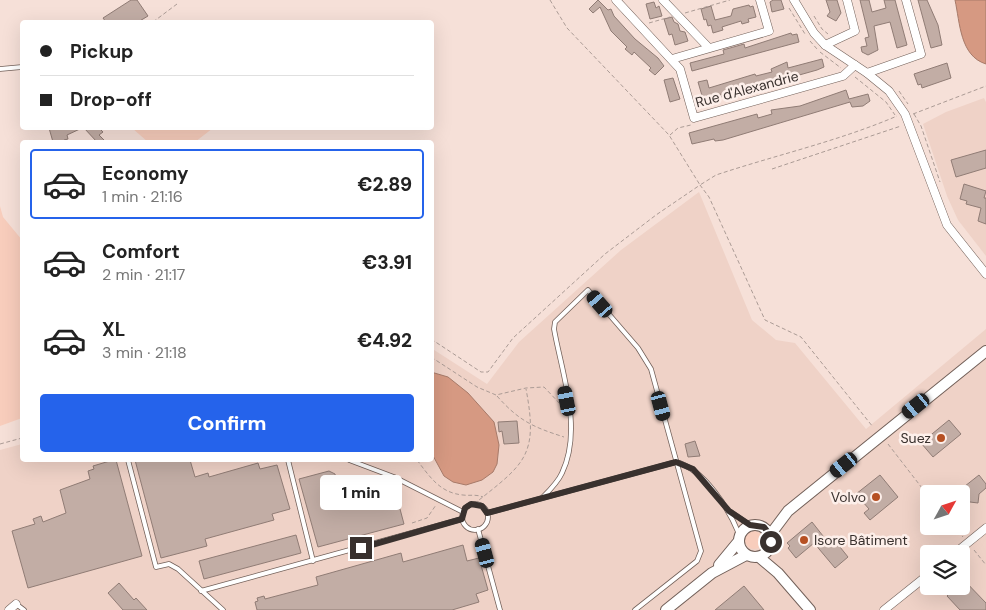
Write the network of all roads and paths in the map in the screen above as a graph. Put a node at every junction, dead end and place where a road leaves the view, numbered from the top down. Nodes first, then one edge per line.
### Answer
1 (550, 0) edge
2 (616, 0) edge
3 (663, 0) edge
4 (760, 0) edge
5 (794, 0) edge
6 (847, 0) edge
7 (906, 0) edge
8 (177, 4) dead end
9 (810, 10) dead end
10 (156, 20) edge
11 (830, 35) dead end
12 (825, 45) junction
13 (708, 48) junction
14 (672, 59) junction
15 (855, 65) junction
16 (20, 67) edge
17 (0, 69) edge
18 (867, 73) junction
19 (856, 78) dead end
20 (986, 86) edge
21 (905, 114) junction
22 (914, 114) junction
23 (896, 116) junction
24 (694, 118) junction
25 (909, 124) junction
26 (669, 136) junction
27 (772, 169) dead end
28 (940, 182) dead end
29 (700, 185) junction
30 (986, 274) edge
31 (434, 341) edge
32 (986, 345) edge
33 (986, 351) edge
34 (434, 359) edge
35 (974, 359) junction
36 (526, 388) junction
37 (496, 395) junction
38 (571, 418) junction
39 (531, 426) junction
40 (873, 427) dead end
41 (20, 439) edge
42 (571, 439) junction
43 (0, 444) edge
44 (888, 444) dead end
45 (129, 462) edge
46 (288, 462) edge
47 (354, 462) edge
48 (419, 462) edge
49 (676, 462) junction
50 (920, 485) edge
51 (483, 497) junction
52 (544, 497) junction
53 (439, 498) junction
54 (474, 504) junction
55 (729, 511) junction
56 (788, 511) junction
57 (463, 512) junction
58 (487, 513) junction
59 (462, 519) junction
60 (412, 523) dead end
61 (755, 525) junction
62 (986, 528) edge
63 (478, 529) junction
64 (770, 535) junction
65 (739, 538) junction
66 (965, 545) edge
67 (769, 549) junction
68 (746, 555) junction
69 (759, 557) junction
70 (313, 561) junction
71 (712, 573) junction
72 (778, 573) junction
73 (920, 581) edge
74 (201, 590) junction
75 (16, 604) joint
76 (8, 610) edge
77 (24, 610) edge
78 (223, 610) edge
79 (500, 610) edge
80 (635, 610) edge
81 (666, 610) edge
82 (810, 610) edge
83 (884, 610) edge

1 - 26 path
2 - 14 street, Rue d'Alexandrie
3 - 13 street
4 - 13 street
5 - 12 street
6 - 12 street
7 - 18 street
8 - 10 path
9 - 11 path
12 - 15 street
13 - 14 street
14 - 24 street, Rue d'Alexandrie
15 - 18 street
15 - 24 street, Rue d'Alexandrie
16 - 17 lane
18 - 21 street
19 - 23 path
20 - 22 path
21 - 22 path
21 - 23 path
21 - 25 street
22 - 28 path
23 - 29 path
24 - 26 path
25 - 27 path
25 - 30 street
26 - 29 path
29 - 31 path
29 - 40 path
32 - 35 main road
33 - 35 main road
34 - 37 path
35 - 56 main road
36 - 37 path
36 - 38 path
36 - 39 path
37 - 39 path
38 - 42 lane
38 - 49 lane
39 - 42 path
39 - 51 path
41 - 43 path
42 - 52 lane
44 - 50 path
45 - 74 lane
46 - 70 lane
47 - 53 lane
48 - 51 path
49 - 52 lane
49 - 55 lane
49 - 80 lane
51 - 54 path
52 - 58 lane
53 - 57 lane
53 - 60 path
54 - 57 lane
54 - 58 lane
55 - 61 lane
55 - 65 lane
56 - 61 main road
56 - 64 main road
57 - 59 lane
58 - 63 lane
59 - 63 lane
59 - 70 lane
61 - 64 main road
61 - 65 main road
62 - 66 street
63 - 79 lane
64 - 67 main road
65 - 68 main road
65 - 71 main road
67 - 69 main road
67 - 72 main road
68 - 69 main road
68 - 71 main road
69 - 72 main road
70 - 74 lane
71 - 81 main road
72 - 82 main road
73 - 83 street
74 - 78 lane
75 - 76 street
75 - 77 lane

